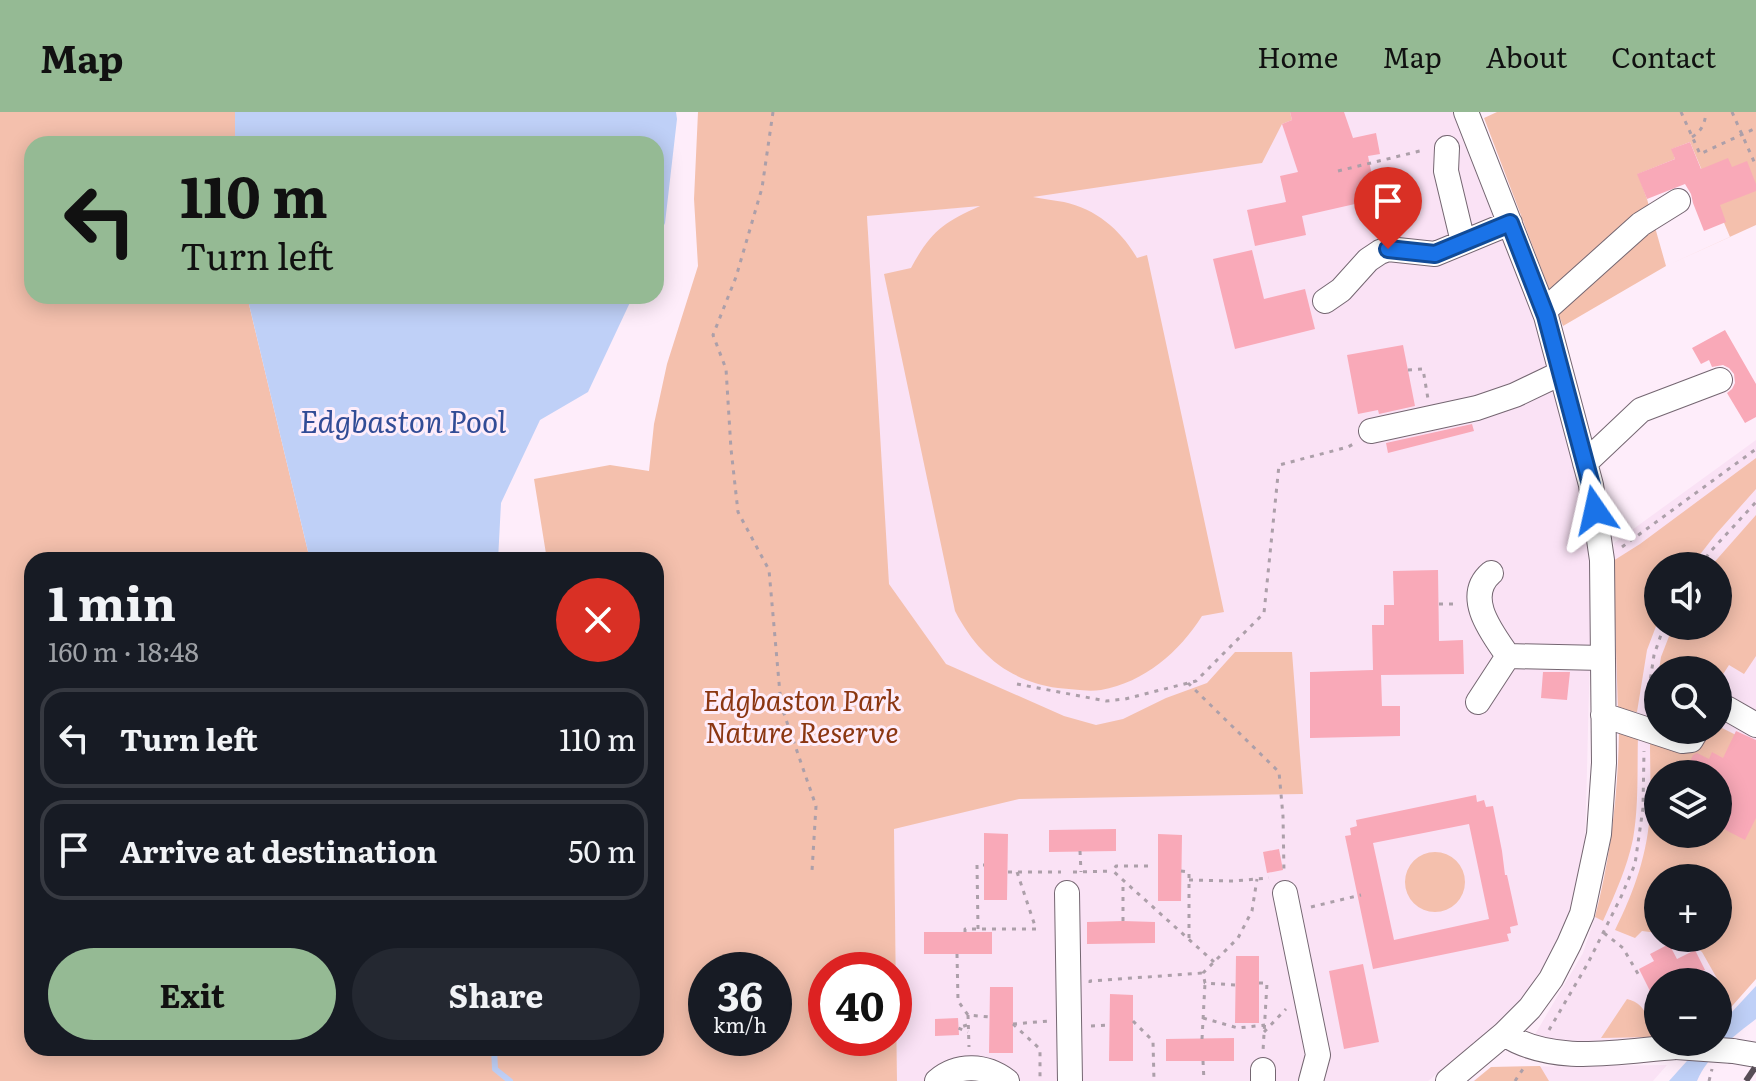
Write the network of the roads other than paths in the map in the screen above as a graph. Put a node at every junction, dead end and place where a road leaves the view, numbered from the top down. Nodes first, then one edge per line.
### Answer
1 (1466, 112) edge
2 (1476, 138) junction
3 (1678, 201) dead end
4 (1510, 223) junction
5 (1463, 242) junction
6 (1325, 301) dead end
7 (1544, 311) junction
8 (1561, 373) junction
9 (1720, 380) dead end
10 (1371, 431) road end
11 (1585, 463) junction
12 (1491, 573) dead end
13 (1508, 656) junction
14 (1603, 658) junction
15 (1478, 702) dead end
16 (1732, 711) edge
17 (1603, 715) junction
18 (1756, 725) edge
19 (1644, 728) edge
20 (1285, 885) road end
21 (1067, 893) dead end
22 (1504, 1034) junction
23 (1745, 1053) edge
24 (937, 1081) edge
25 (1007, 1081) edge
26 (1070, 1081) edge
27 (1311, 1081) edge
28 (1448, 1081) edge

1 - 2 street
2 - 4 street
2 - 5 street
3 - 7 street
4 - 5 street
4 - 7 street
5 - 6 street
7 - 8 street
8 - 10 street
8 - 11 street
9 - 11 street
11 - 14 street
12 - 13 street
13 - 14 street
13 - 15 street
14 - 17 street
16 - 18 street
17 - 19 street
17 - 22 street
20 - 27 street
21 - 26 street
22 - 23 street, bridge
22 - 28 street
24 - 25 street

